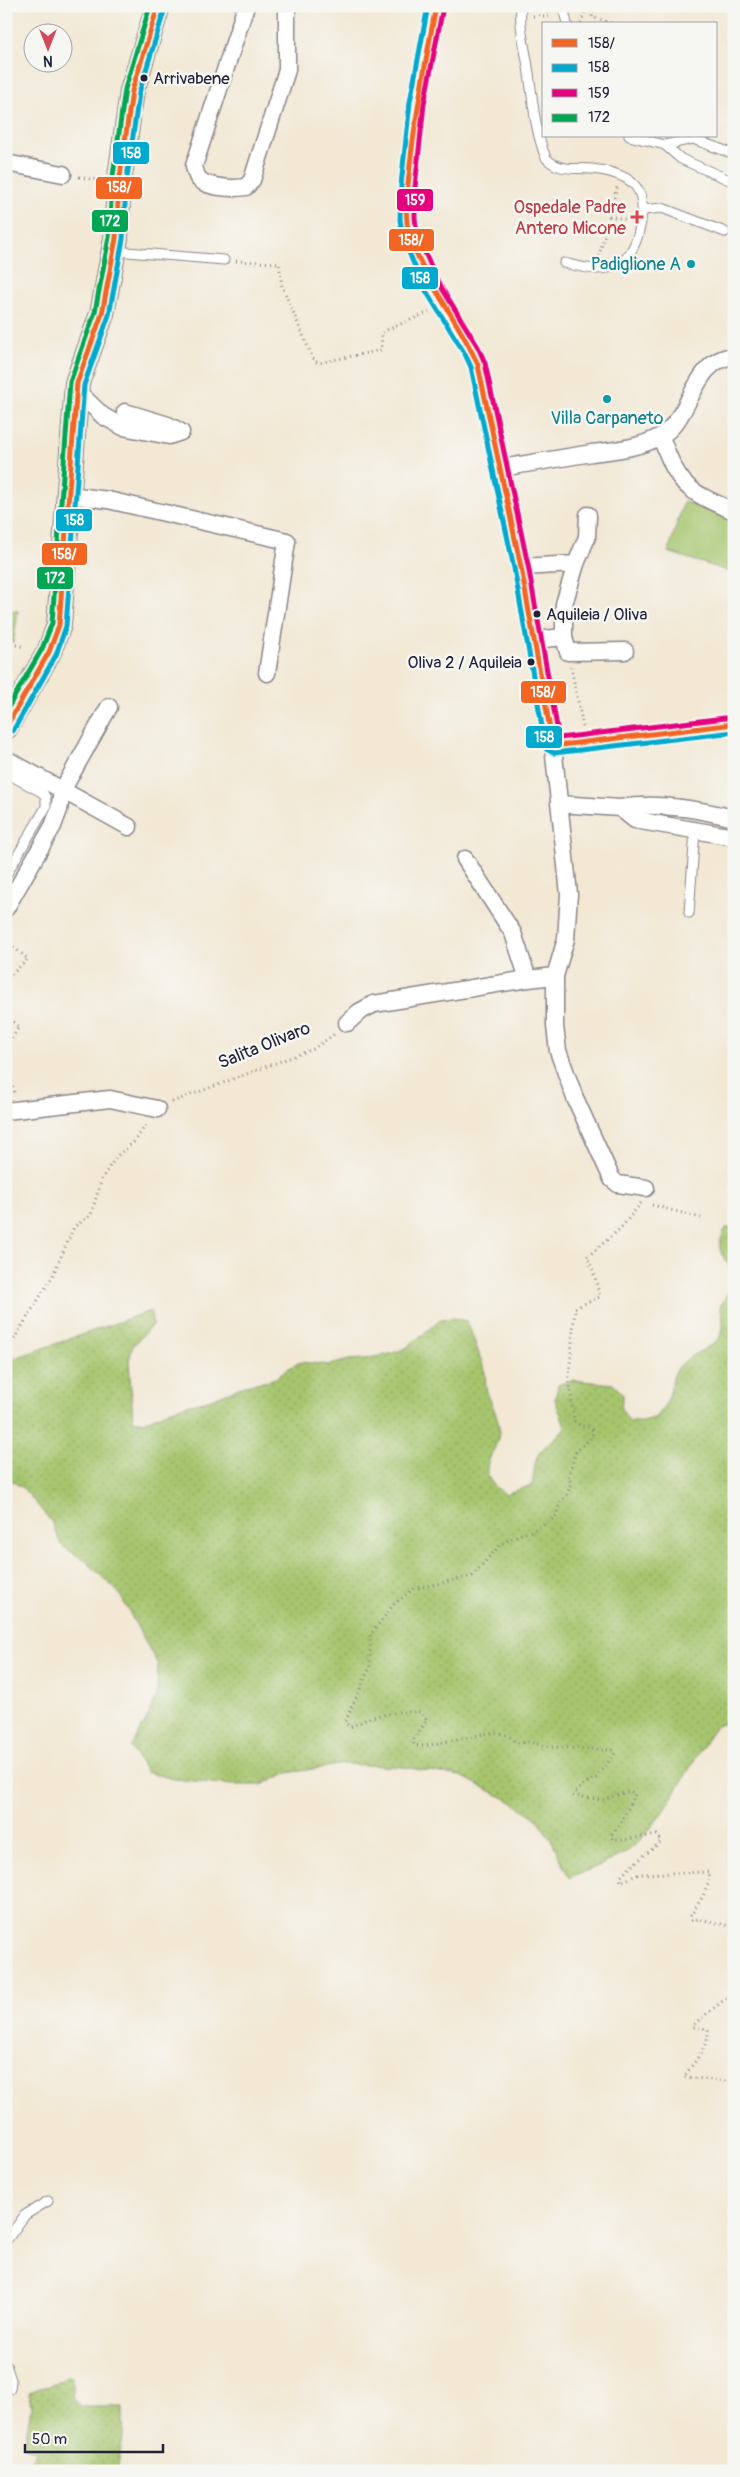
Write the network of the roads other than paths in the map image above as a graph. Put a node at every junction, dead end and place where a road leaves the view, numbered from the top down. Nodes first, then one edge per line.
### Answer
1 (158, 6) edge
2 (246, 6) edge
3 (286, 6) edge
4 (436, 6) edge
5 (520, 6) edge
6 (563, 6) edge
7 (567, 22) edge
8 (541, 135) edge
9 (637, 138) edge
10 (665, 145) junction
11 (734, 154) edge
12 (6, 162) edge
13 (64, 174) road end
14 (734, 182) edge
15 (643, 210) junction
16 (724, 232) dead end
17 (113, 251) junction
18 (224, 260) road end
19 (564, 263) dead end
20 (734, 356) edge
21 (77, 391) junction
22 (125, 412) dead end
23 (661, 437) junction
24 (501, 468) junction
25 (70, 496) junction
26 (734, 511) edge
27 (588, 515) dead end
28 (576, 564) junction
29 (521, 567) junction
30 (534, 640) junction
31 (566, 644) junction
32 (625, 651) dead end
33 (267, 673) dead end
34 (109, 707) dead end
35 (734, 724) edge
36 (6, 727) edge
37 (553, 746) junction
38 (6, 759) edge
39 (6, 773) edge
40 (62, 791) junction
41 (559, 804) junction
42 (620, 808) junction
43 (734, 818) edge
44 (129, 827) dead end
45 (695, 831) junction
46 (734, 837) edge
47 (465, 859) dead end
48 (6, 875) edge
49 (6, 908) edge
50 (689, 913) dead end
51 (555, 976) junction
52 (528, 980) junction
53 (347, 1023) road end
54 (157, 1109) road end
55 (12, 1111) edge
56 (644, 1195) road end
57 (48, 2201) dead end
58 (6, 2242) edge
59 (6, 2365) edge
60 (6, 2391) edge

1 - 17 street
2 - 3 street
4 - 24 street
5 - 8 lane
6 - 7 lane
8 - 15 lane
9 - 10 lane
10 - 11 lane
10 - 14 lane
12 - 13 street
15 - 16 lane
15 - 19 lane
17 - 18 lane
17 - 21 street
20 - 23 street
21 - 22 street
21 - 25 street
23 - 24 street
23 - 26 street
24 - 29 street
25 - 33 street
25 - 36 street
27 - 28 street
28 - 29 street
28 - 31 street
29 - 30 street
30 - 31 street
30 - 37 street
31 - 32 street
34 - 40 street
35 - 37 street
37 - 41 street
38 - 40 street
39 - 48 lane
40 - 44 street
40 - 49 street
41 - 42 street
41 - 51 street
42 - 43 street
42 - 45 street
45 - 46 street
45 - 50 lane
47 - 52 street
51 - 52 street
51 - 56 street
52 - 53 street
54 - 55 street
57 - 58 lane
59 - 60 lane

